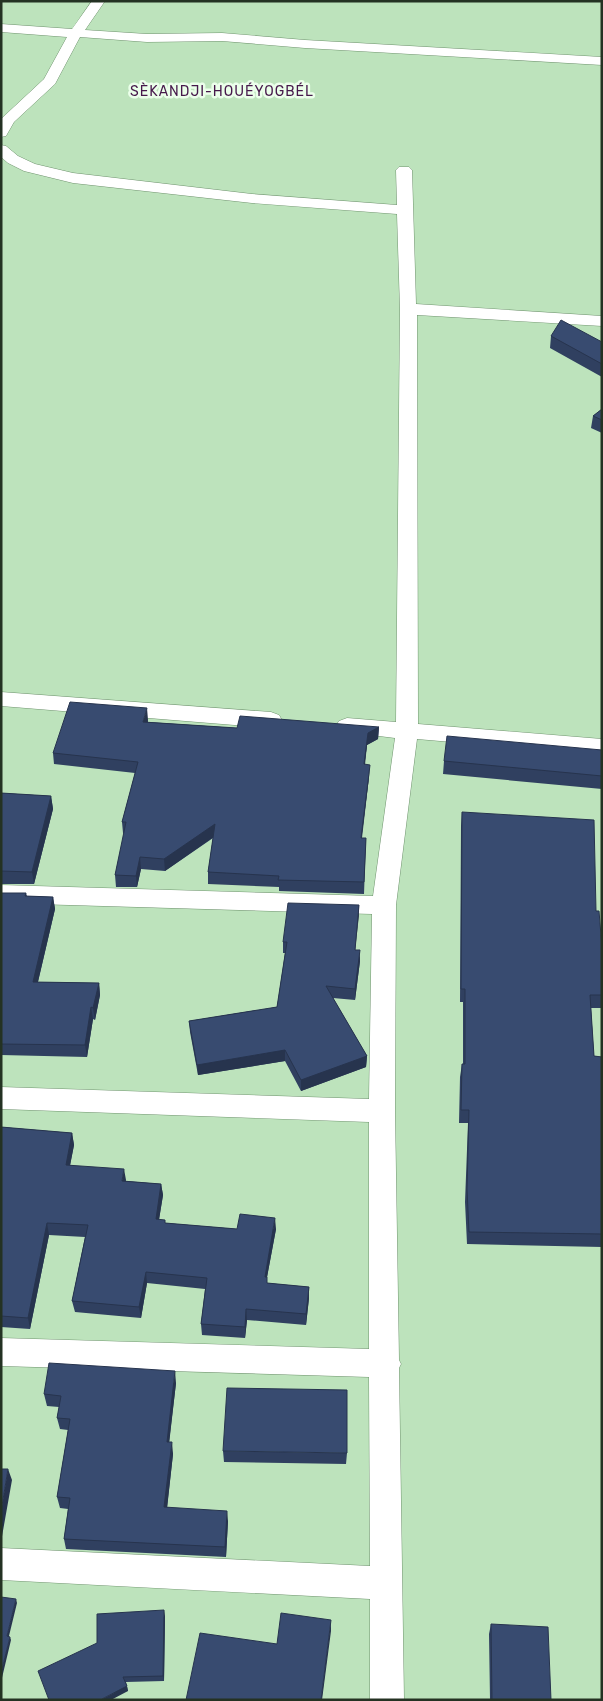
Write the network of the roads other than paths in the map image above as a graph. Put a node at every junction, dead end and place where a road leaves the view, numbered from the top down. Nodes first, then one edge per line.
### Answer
1 (99, 1) edge
2 (1, 28) edge
3 (76, 34) junction
4 (602, 61) edge
5 (1, 133) edge
6 (1, 149) edge
7 (404, 170) dead end
8 (405, 210) junction
9 (408, 309) junction
10 (602, 321) edge
11 (1, 699) edge
12 (288, 722) edge
13 (328, 725) edge
14 (407, 731) junction
15 (602, 747) edge
16 (1, 894) edge
17 (384, 905) junction
18 (1, 1098) edge
19 (382, 1111) junction
20 (1, 1352) edge
21 (386, 1364) junction
22 (1, 1564) edge
23 (387, 1583) junction
24 (387, 1700) edge

1 - 3 street
2 - 3 street
3 - 4 street
3 - 5 street
6 - 8 street
7 - 8 street
8 - 9 street
9 - 10 street
9 - 14 street
11 - 12 street
13 - 14 street
14 - 15 street
14 - 17 street
16 - 17 street
17 - 19 street
18 - 19 street
19 - 21 street
20 - 21 street
21 - 23 street
22 - 23 street
23 - 24 street

